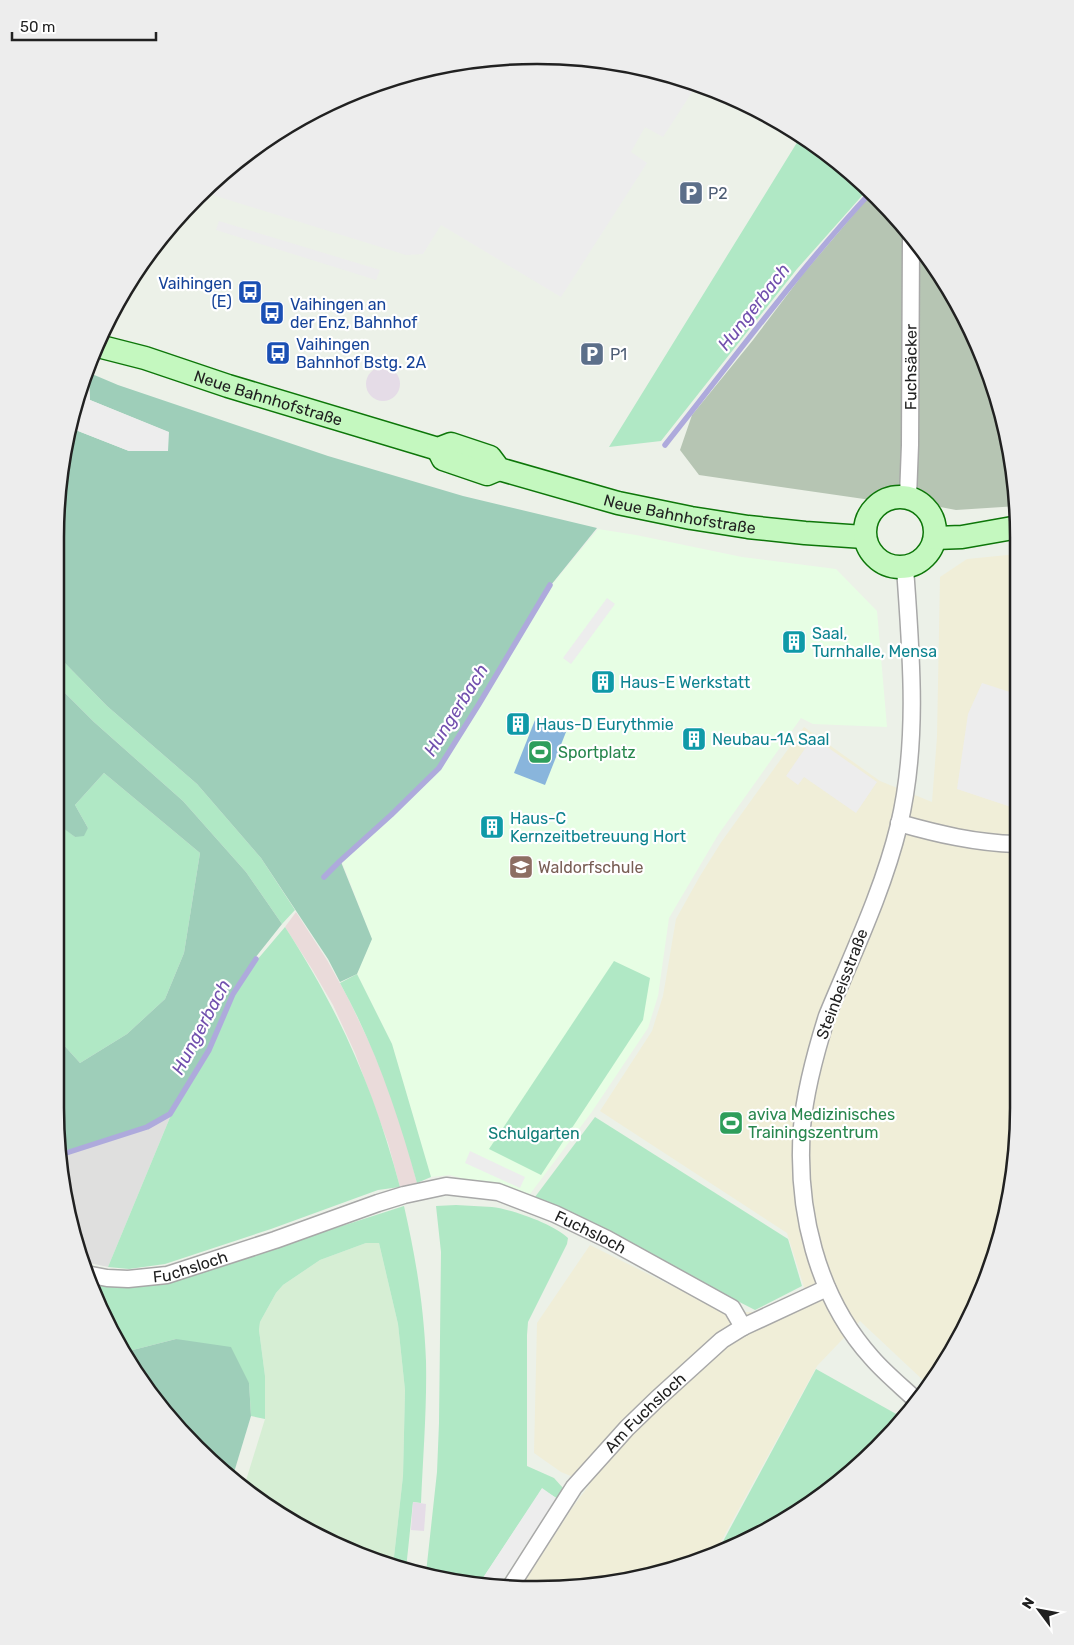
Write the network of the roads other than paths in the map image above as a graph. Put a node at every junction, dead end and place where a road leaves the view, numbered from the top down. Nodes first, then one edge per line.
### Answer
1 (911, 248) edge
2 (104, 348) edge
3 (908, 497) junction
4 (1010, 528) edge
5 (864, 536) junction
6 (935, 538) junction
7 (904, 568) junction
8 (899, 823) junction
9 (1010, 844) edge
10 (95, 1276) edge
11 (828, 1288) junction
12 (743, 1327) junction
13 (912, 1396) edge
14 (515, 1580) edge

1 - 3 street, Fuchsäcker
2 - 5 main road, Neue Bahnhofstraße
3 - 5 main road
3 - 6 main road
4 - 6 main road
5 - 7 main road
6 - 7 main road
7 - 8 street, Steinbeisstraße
8 - 9 street
8 - 11 street, Steinbeisstraße
10 - 12 street, Fuchsloch
11 - 12 street, Am Fuchsloch
11 - 13 street, Steinbeisstraße
12 - 14 street, Am Fuchsloch

